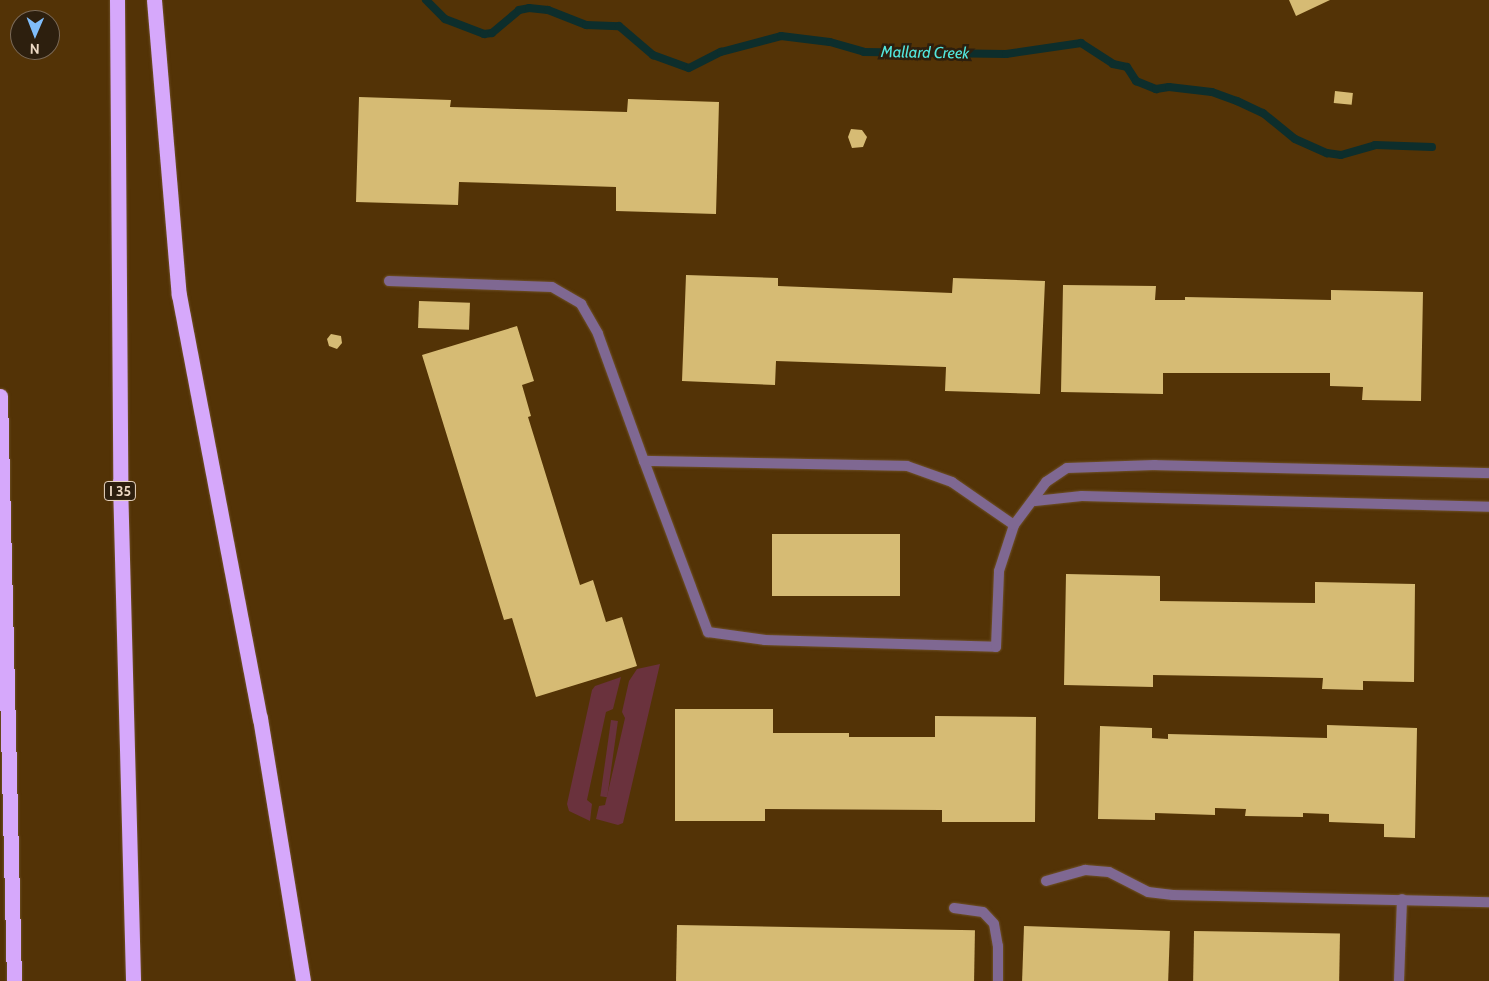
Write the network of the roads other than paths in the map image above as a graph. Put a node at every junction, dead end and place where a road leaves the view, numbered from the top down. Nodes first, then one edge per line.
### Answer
1 (117, 0) edge
2 (154, 0) edge
3 (389, 282) dead end
4 (0, 396) edge
5 (644, 461) junction
6 (1489, 473) edge
7 (1035, 501) junction
8 (1489, 507) edge
9 (1014, 525) junction
10 (1046, 881) dead end
11 (1402, 899) junction
12 (1489, 902) edge
13 (954, 908) dead end
14 (14, 981) edge
15 (133, 981) edge
16 (304, 981) edge
17 (998, 981) edge
18 (1399, 981) edge

1 - 15 highway, I 35
2 - 16 highway
3 - 5 lane
4 - 14 highway
5 - 9 lane
5 - 9 lane
6 - 7 lane
7 - 8 lane
7 - 9 lane
10 - 11 lane
11 - 12 lane
11 - 18 lane
13 - 17 lane

